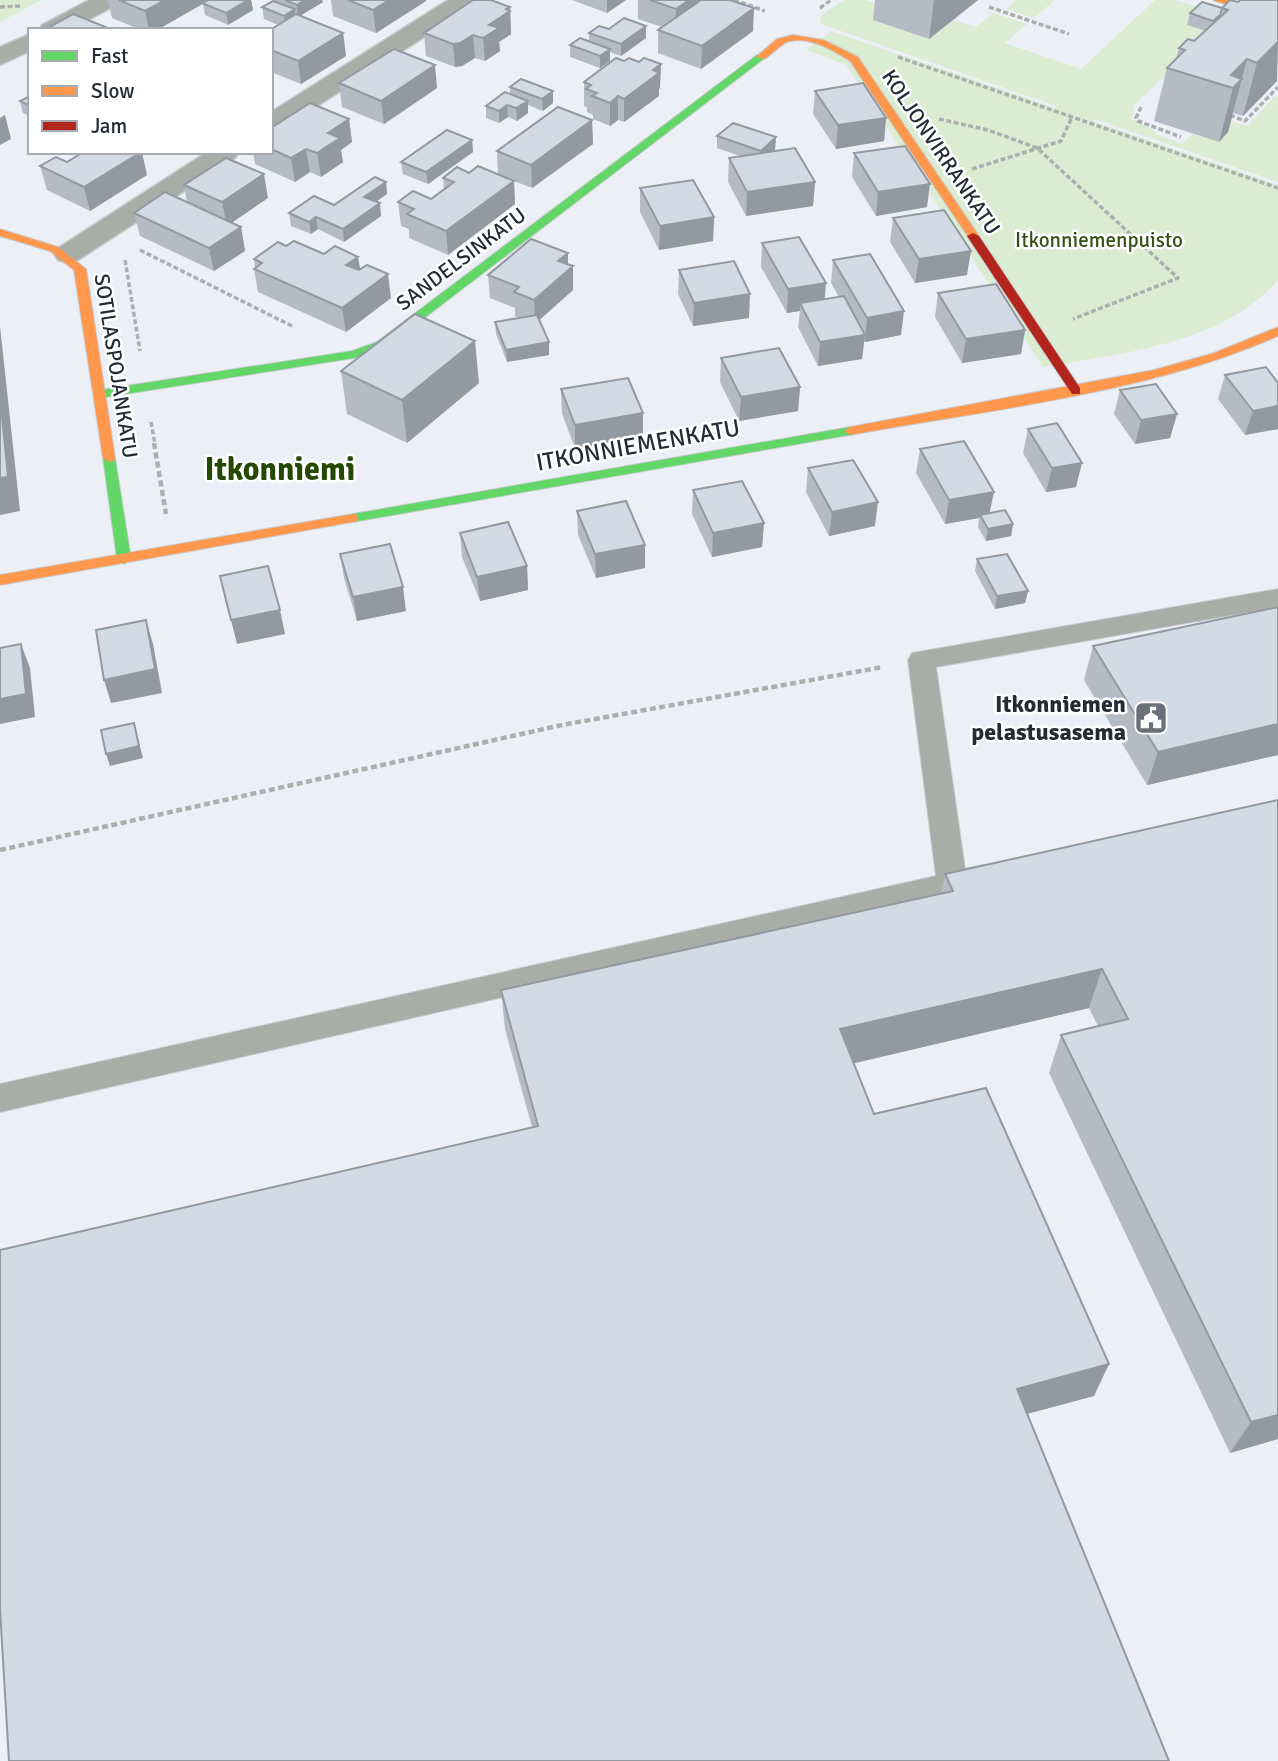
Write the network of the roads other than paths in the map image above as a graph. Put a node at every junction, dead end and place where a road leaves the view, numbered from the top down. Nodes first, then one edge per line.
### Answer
1 (107, 0) edge
2 (465, 0) edge
3 (1218, 0) edge
4 (1278, 19) edge
5 (55, 28) edge
6 (795, 38) joint
7 (28, 42) edge
8 (0, 57) edge
9 (273, 123) edge
10 (223, 154) edge
11 (0, 232) edge
12 (68, 254) junction
13 (1278, 332) edge
14 (1076, 391) junction
15 (100, 394) junction
16 (124, 559) junction
17 (0, 580) edge
18 (1278, 598) edge
19 (1007, 872) edge
20 (952, 884) junction
21 (0, 1098) edge

1 - 5 street
2 - 9 street
3 - 4 street
6 - 14 street, KOLJONVIRRANKATU
6 - 15 street, SANDELSINKATU
7 - 8 street
10 - 12 street
11 - 12 street, SOTILASPOJANKATU
12 - 15 street, SOTILASPOJANKATU
13 - 14 street, ITKONNIEMENKATU
14 - 16 street, ITKONNIEMENKATU
15 - 16 street, SOTILASPOJANKATU
16 - 17 street, ITKONNIEMENKATU
18 - 20 lane
19 - 20 lane
20 - 21 lane

